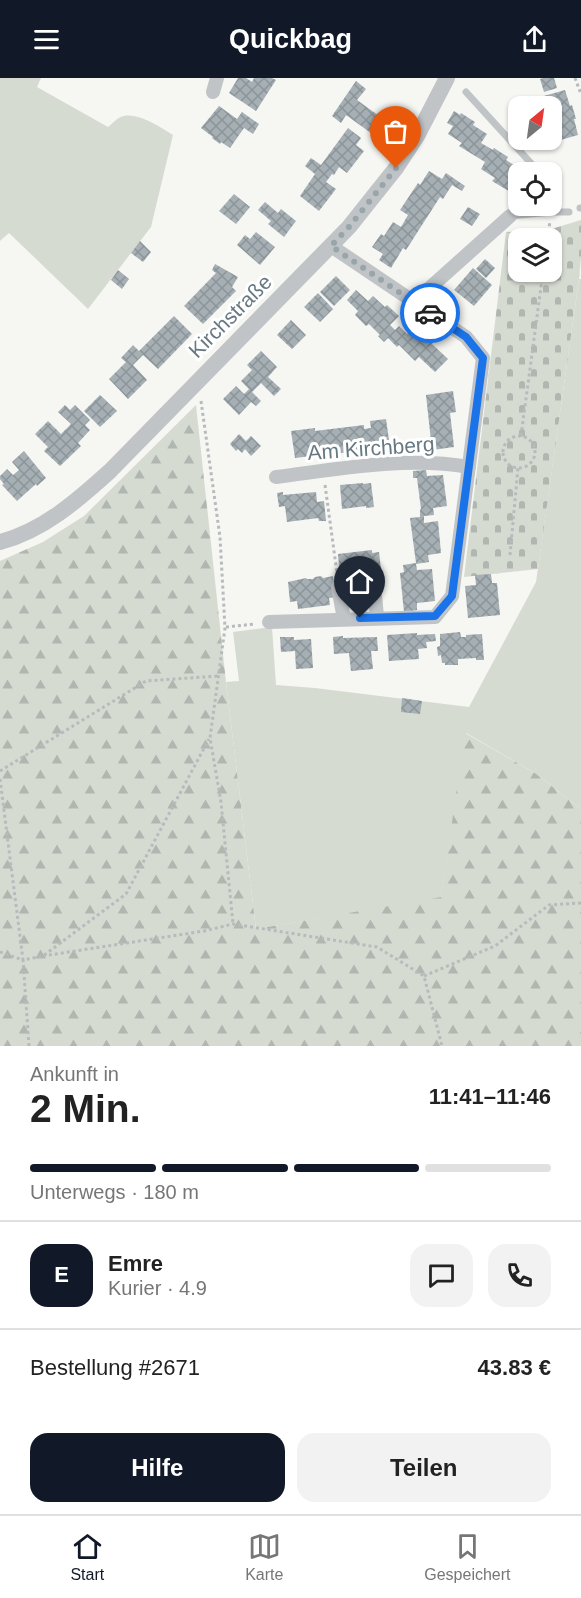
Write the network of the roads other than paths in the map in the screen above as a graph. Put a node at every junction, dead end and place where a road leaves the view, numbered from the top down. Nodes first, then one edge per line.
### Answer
1 (217, 78) edge
2 (447, 78) edge
3 (213, 92) dead end
4 (466, 92) dead end
5 (529, 162) edge
6 (562, 212) edge
7 (569, 212) dead end
8 (510, 216) edge
9 (331, 246) junction
10 (414, 302) junction
11 (469, 466) junction
12 (276, 477) dead end
13 (0, 542) edge
14 (377, 617) junction
15 (344, 619) junction
16 (268, 622) road end

1 - 3 street
2 - 9 street, Kirchstraße
4 - 5 lane
6 - 7 lane
8 - 10 street
9 - 10 street
9 - 13 street, Kirchstraße
10 - 11 street
11 - 12 street, Am Kirchberg
11 - 14 street
14 - 15 street
14 - 15 street
15 - 16 street

